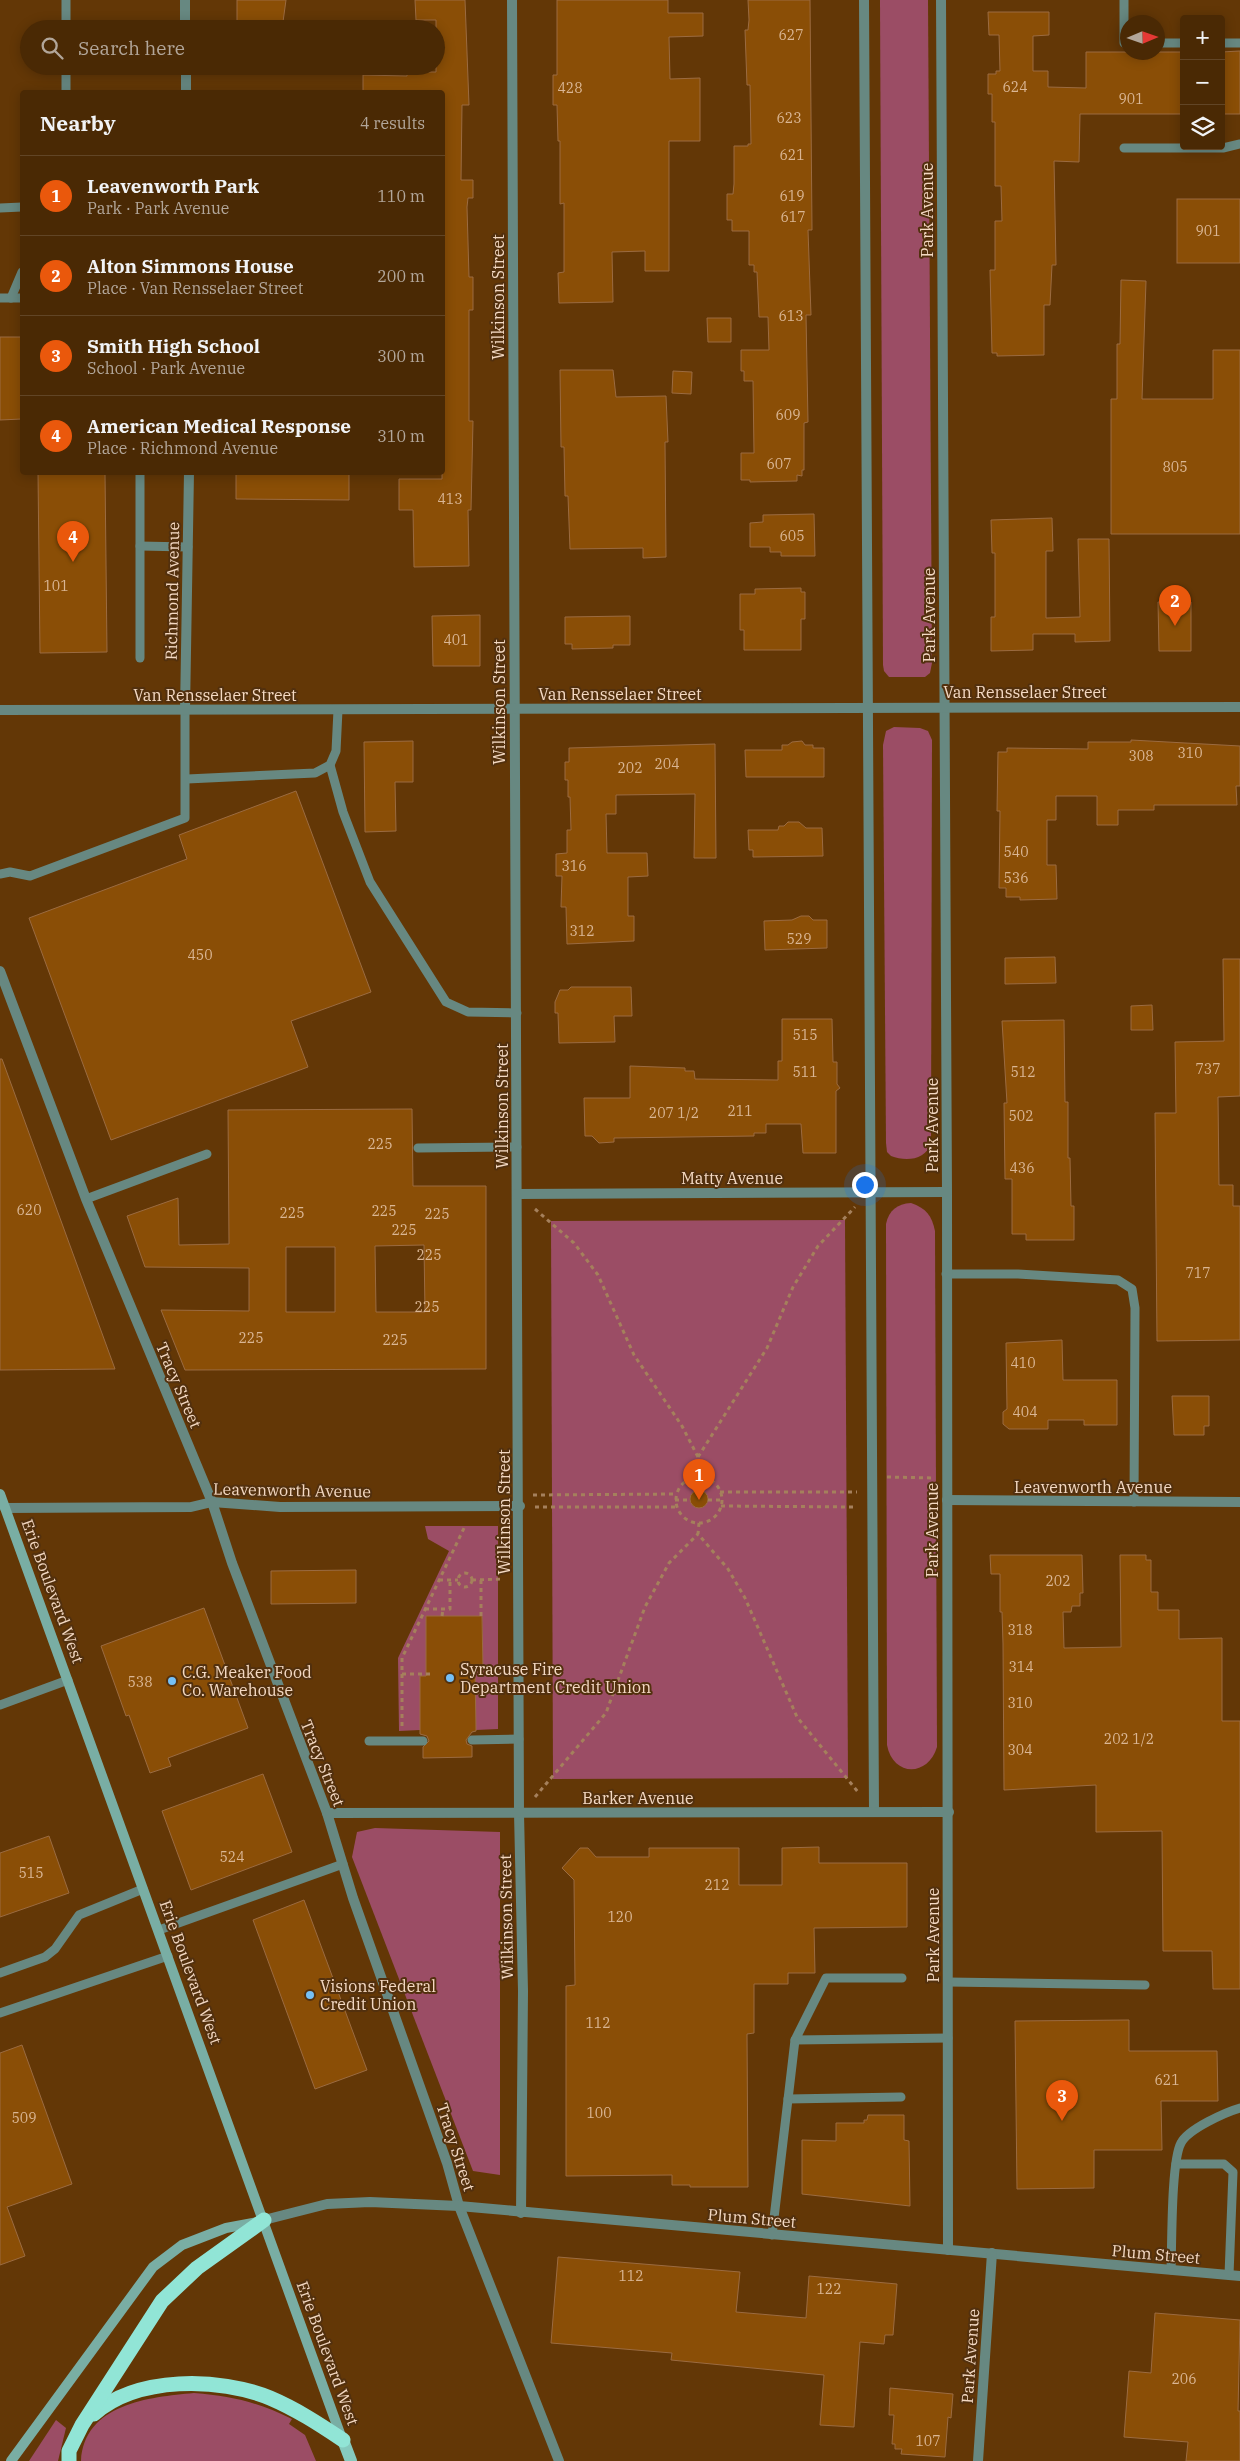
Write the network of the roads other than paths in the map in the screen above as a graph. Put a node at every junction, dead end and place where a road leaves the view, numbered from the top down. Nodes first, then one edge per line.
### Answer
1 (66, 0) edge
2 (185, 0) edge
3 (512, 0) edge
4 (864, 0) edge
5 (941, 0) edge
6 (1124, 0) edge
7 (1124, 15) edge
8 (66, 20) edge
9 (185, 20) edge
10 (1165, 43) edge
11 (1180, 43) edge
12 (1225, 43) edge
13 (1240, 43) edge
14 (66, 75) edge
15 (186, 75) edge
16 (66, 90) edge
17 (186, 90) edge
18 (1240, 144) edge
19 (1124, 148) dead end
20 (20, 207) edge
21 (0, 208) edge
22 (20, 277) edge
23 (0, 298) edge
24 (11, 298) junction
25 (20, 298) edge
26 (140, 475) edge
27 (189, 475) edge
28 (140, 546) junction
29 (188, 547) junction
30 (140, 658) dead end
31 (868, 707) junction
32 (944, 707) junction
33 (1240, 707) edge
34 (0, 710) edge
35 (338, 710) junction
36 (514, 710) junction
37 (185, 711) junction
38 (330, 766) junction
39 (187, 779) junction
40 (0, 874) edge
41 (0, 971) edge
42 (517, 1013) junction
43 (517, 1147) junction
44 (418, 1148) dead end
45 (207, 1154) dead end
46 (948, 1192) junction
47 (870, 1193) junction
48 (518, 1194) junction
49 (86, 1199) junction
50 (946, 1274) junction
51 (0, 1494) edge
52 (947, 1500) junction
53 (212, 1502) junction
54 (1134, 1502) junction
55 (1240, 1502) edge
56 (520, 1507) junction
57 (2, 1509) edge
58 (68, 1680) junction
59 (0, 1705) edge
60 (472, 1740) dead end
61 (519, 1740) junction
62 (369, 1741) dead end
63 (423, 1741) dead end
64 (874, 1812) junction
65 (949, 1812) junction
66 (328, 1813) junction
67 (519, 1813) junction
68 (343, 1864) junction
69 (143, 1889) junction
70 (158, 1930) junction
71 (168, 1956) junction
72 (0, 1973) edge
73 (902, 1978) dead end
74 (948, 1982) junction
75 (1145, 1985) dead end
76 (0, 2013) edge
77 (948, 2038) junction
78 (795, 2040) junction
79 (901, 2097) dead end
80 (788, 2099) junction
81 (1240, 2108) edge
82 (1176, 2164) junction
83 (459, 2206) junction
84 (521, 2213) junction
85 (264, 2220) junction
86 (772, 2235) junction
87 (948, 2250) junction
88 (992, 2253) junction
89 (1171, 2270) junction
90 (1235, 2276) edge
91 (82, 2425) junction
92 (342, 2440) junction
93 (11, 2461) edge
94 (69, 2461) edge
95 (351, 2461) edge
96 (559, 2461) edge
97 (978, 2461) edge

1 - 8 lane
2 - 9 street
3 - 36 street, Wilkinson Street
4 - 31 street
5 - 32 street, Park Avenue
6 - 7 lane
10 - 11 lane
12 - 13 lane
14 - 16 lane
15 - 17 street
18 - 19 lane
20 - 21 lane
22 - 24 lane
23 - 24 lane
24 - 25 lane
26 - 28 lane
27 - 29 street, Richmond Avenue
28 - 29 lane
28 - 30 lane
29 - 37 street, Richmond Avenue
31 - 32 street, Van Rensselaer Street
31 - 36 street, Van Rensselaer Street
31 - 47 street
32 - 33 street, Van Rensselaer Street
32 - 46 street, Park Avenue
34 - 37 street, Van Rensselaer Street
35 - 36 street, Van Rensselaer Street
35 - 37 street, Van Rensselaer Street
35 - 38 lane
36 - 42 street, Wilkinson Street
37 - 39 lane
38 - 39 lane
38 - 42 lane
39 - 40 lane
41 - 49 street, Tracy Street
42 - 43 street, Wilkinson Street
43 - 44 lane
43 - 48 street, Wilkinson Street
45 - 49 lane
46 - 47 street, Matty Avenue
46 - 50 street, Park Avenue
47 - 48 street, Matty Avenue
47 - 64 street
48 - 56 street, Wilkinson Street
49 - 53 street, Tracy Street
50 - 52 street, Park Avenue
50 - 54 lane
51 - 57 main road, Erie Boulevard West
52 - 54 street, Leavenworth Avenue
52 - 65 street, Park Avenue
53 - 56 street, Leavenworth Avenue
53 - 57 street, Leavenworth Avenue
53 - 66 street, Tracy Street
54 - 55 street, Leavenworth Avenue
56 - 61 street, Wilkinson Street
57 - 58 main road, Erie Boulevard West
58 - 59 lane
58 - 69 main road, Erie Boulevard West
60 - 61 lane
61 - 67 street, Wilkinson Street
62 - 63 lane
64 - 65 street, Barker Avenue
64 - 67 street, Barker Avenue
65 - 74 street, Park Avenue
66 - 67 street, Barker Avenue
66 - 68 street, Tracy Street
67 - 84 street, Wilkinson Street
68 - 70 lane
68 - 83 street, Tracy Street
69 - 70 main road, Erie Boulevard West
69 - 72 lane
70 - 71 main road, Erie Boulevard West
71 - 76 lane
71 - 85 main road, Erie Boulevard West
73 - 78 lane
74 - 75 lane
74 - 77 street, Park Avenue
77 - 78 lane
77 - 87 street, Park Avenue
78 - 80 lane
79 - 80 lane
80 - 86 lane
81 - 82 lane
82 - 89 lane
82 - 90 lane
83 - 84 street, Plum Street
83 - 85 street, Plum Street
83 - 96 street, Tracy Street
84 - 86 street, Plum Street
85 - 91 highway
85 - 92 main road, Erie Boulevard West
85 - 93 main road
86 - 87 street, Plum Street
87 - 88 street, Plum Street
88 - 89 street, Plum Street
88 - 97 street, Park Avenue
89 - 90 street, Plum Street
91 - 92 highway
91 - 94 highway
92 - 95 main road, Erie Boulevard West

